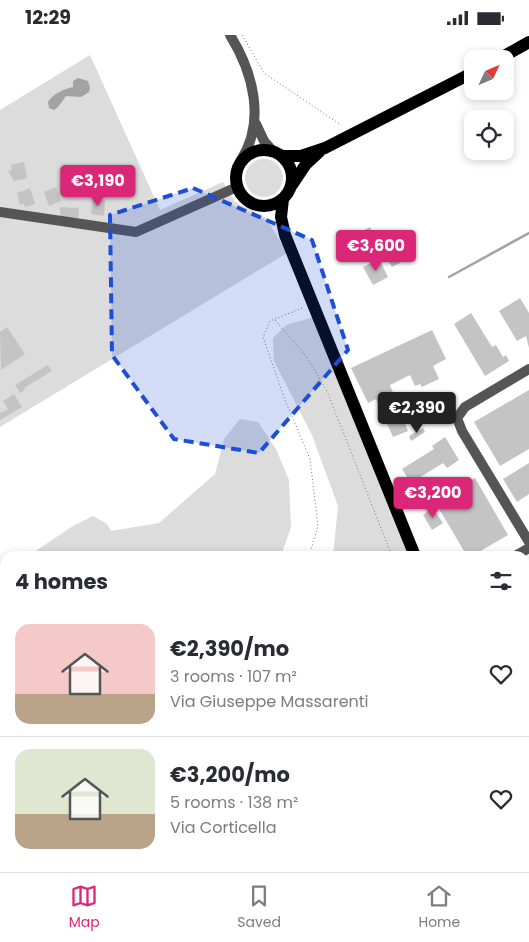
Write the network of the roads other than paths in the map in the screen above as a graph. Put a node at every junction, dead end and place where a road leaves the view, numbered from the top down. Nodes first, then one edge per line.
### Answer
1 (230, 35) edge
2 (529, 42) edge
3 (514, 50) edge
4 (464, 77) edge
5 (255, 123) junction
6 (325, 148) junction
7 (278, 153) junction
8 (241, 160) junction
9 (236, 187) junction
10 (291, 187) junction
11 (283, 199) junction
12 (258, 206) junction
13 (0, 212) edge
14 (285, 235) junction
15 (529, 369) edge
16 (529, 542) edge
17 (413, 551) edge

1 - 5 street
2 - 3 main road
4 - 6 main road
5 - 7 street
5 - 8 street
6 - 7 main road
6 - 10 main road
7 - 8 main road
7 - 10 main road
8 - 9 main road
9 - 12 main road
9 - 13 street
10 - 11 main road
11 - 12 main road
11 - 14 main road
12 - 14 main road
14 - 17 main road
15 - 16 street

